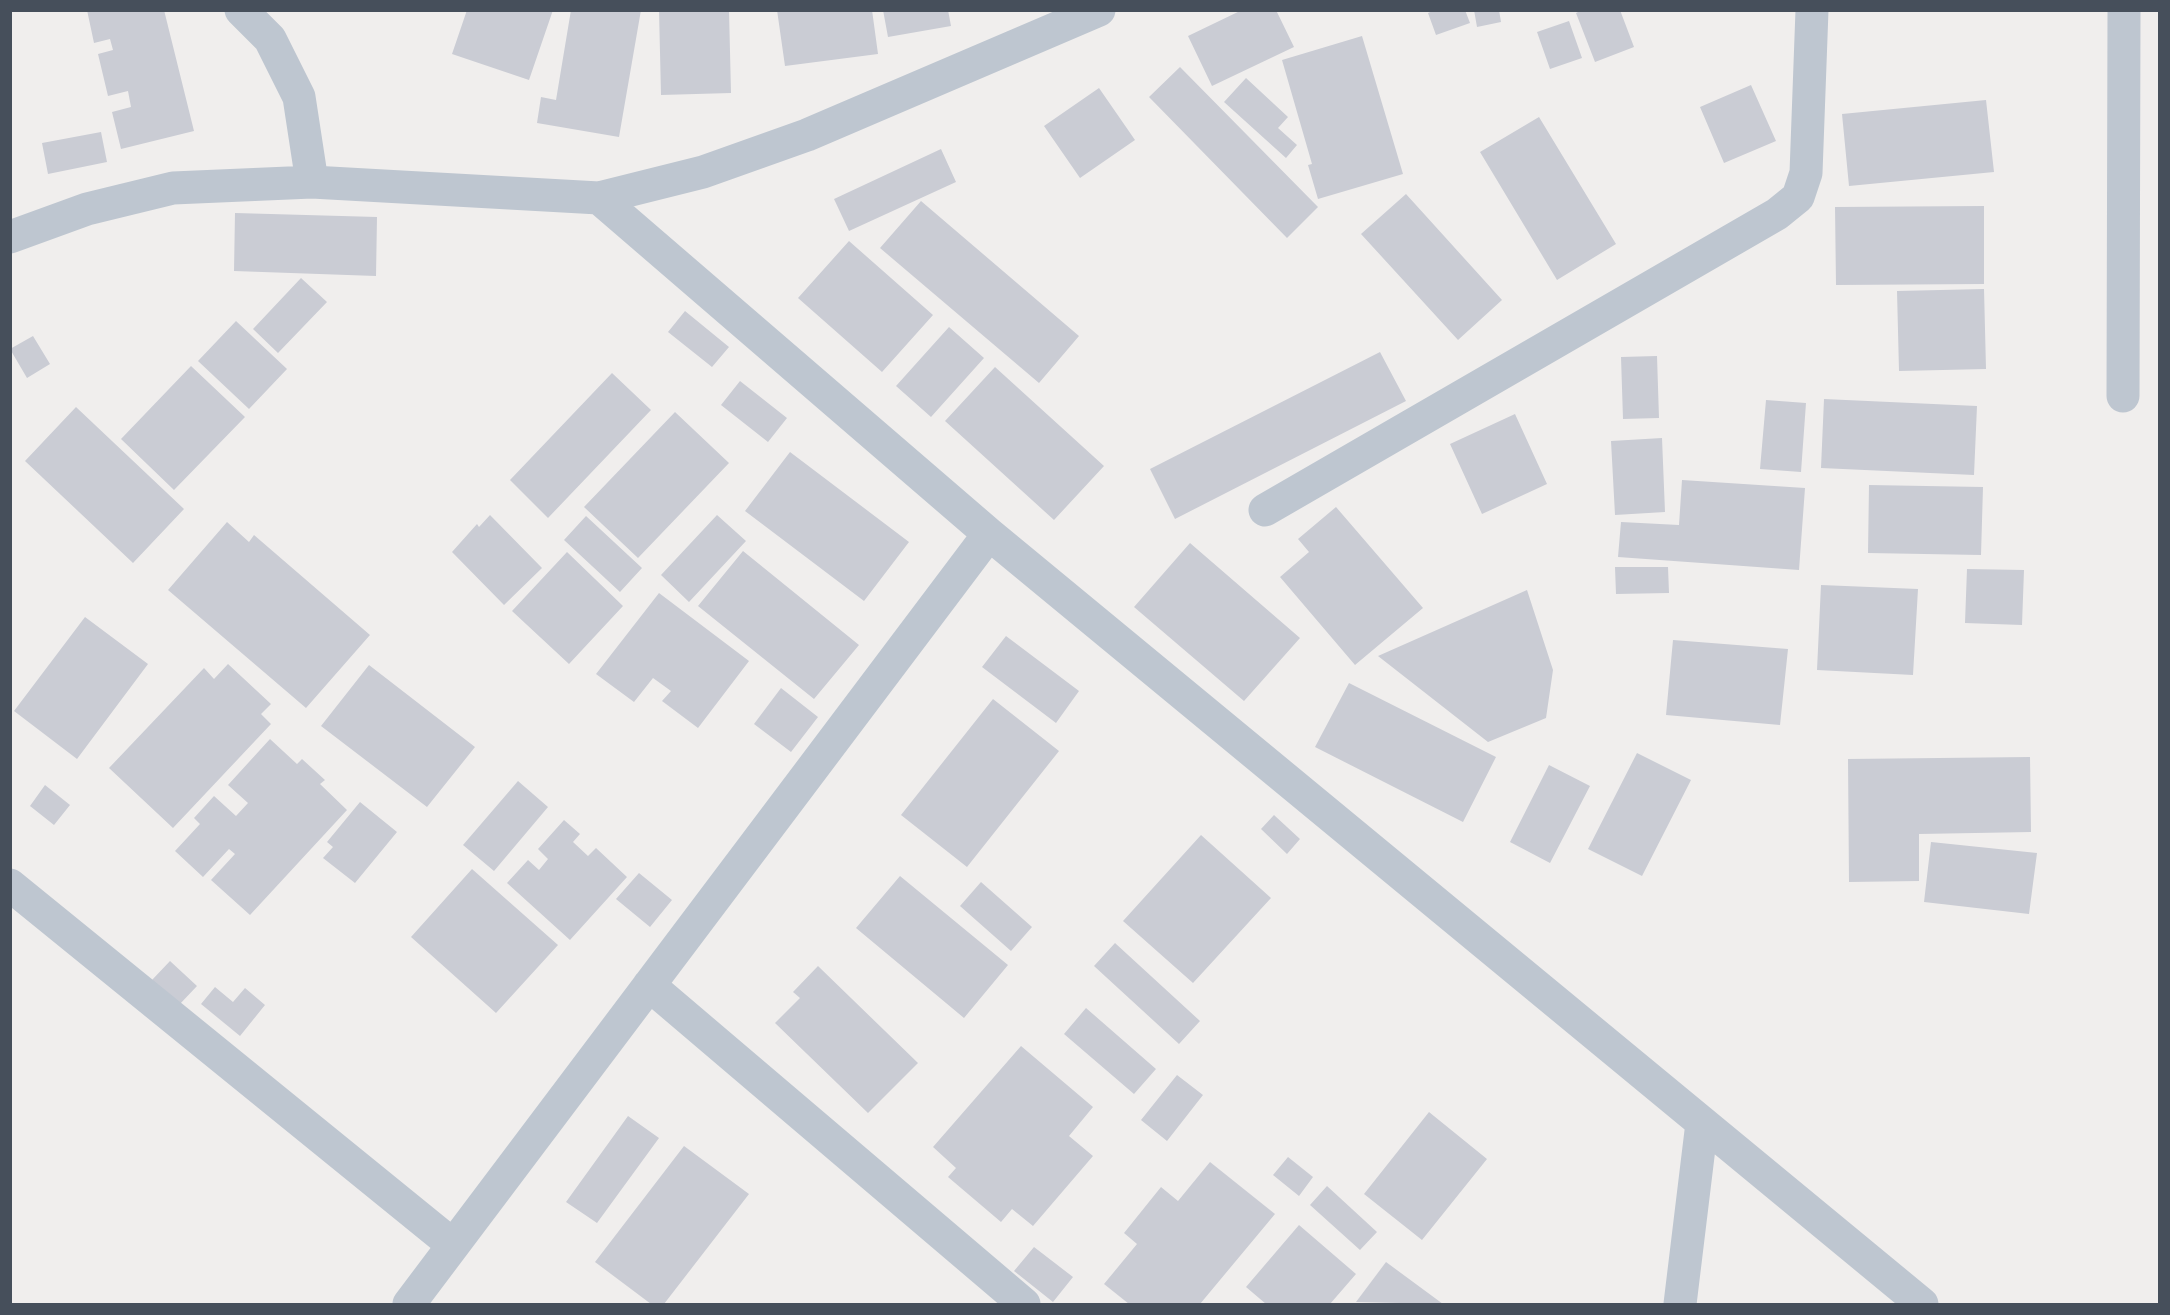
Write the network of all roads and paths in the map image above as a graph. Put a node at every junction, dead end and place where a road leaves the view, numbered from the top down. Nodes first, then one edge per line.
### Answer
1 (242, 10) edge
2 (1099, 10) edge
3 (1812, 10) edge
4 (2124, 10) edge
5 (312, 182) junction
6 (599, 198) junction
7 (10, 237) edge
8 (2123, 396) dead end
9 (1265, 510) dead end
10 (989, 534) junction
11 (10, 885) edge
12 (649, 985) junction
13 (1702, 1124) junction
14 (453, 1245) junction
15 (409, 1305) edge
16 (1024, 1305) edge
17 (1680, 1305) edge
18 (1922, 1305) edge

1 - 5 street
2 - 6 street
3 - 9 street
4 - 8 street
5 - 6 street
5 - 7 street
6 - 10 street
10 - 12 street
10 - 13 street
11 - 14 street
12 - 14 street
12 - 16 street
13 - 17 street
13 - 18 street
14 - 15 street

